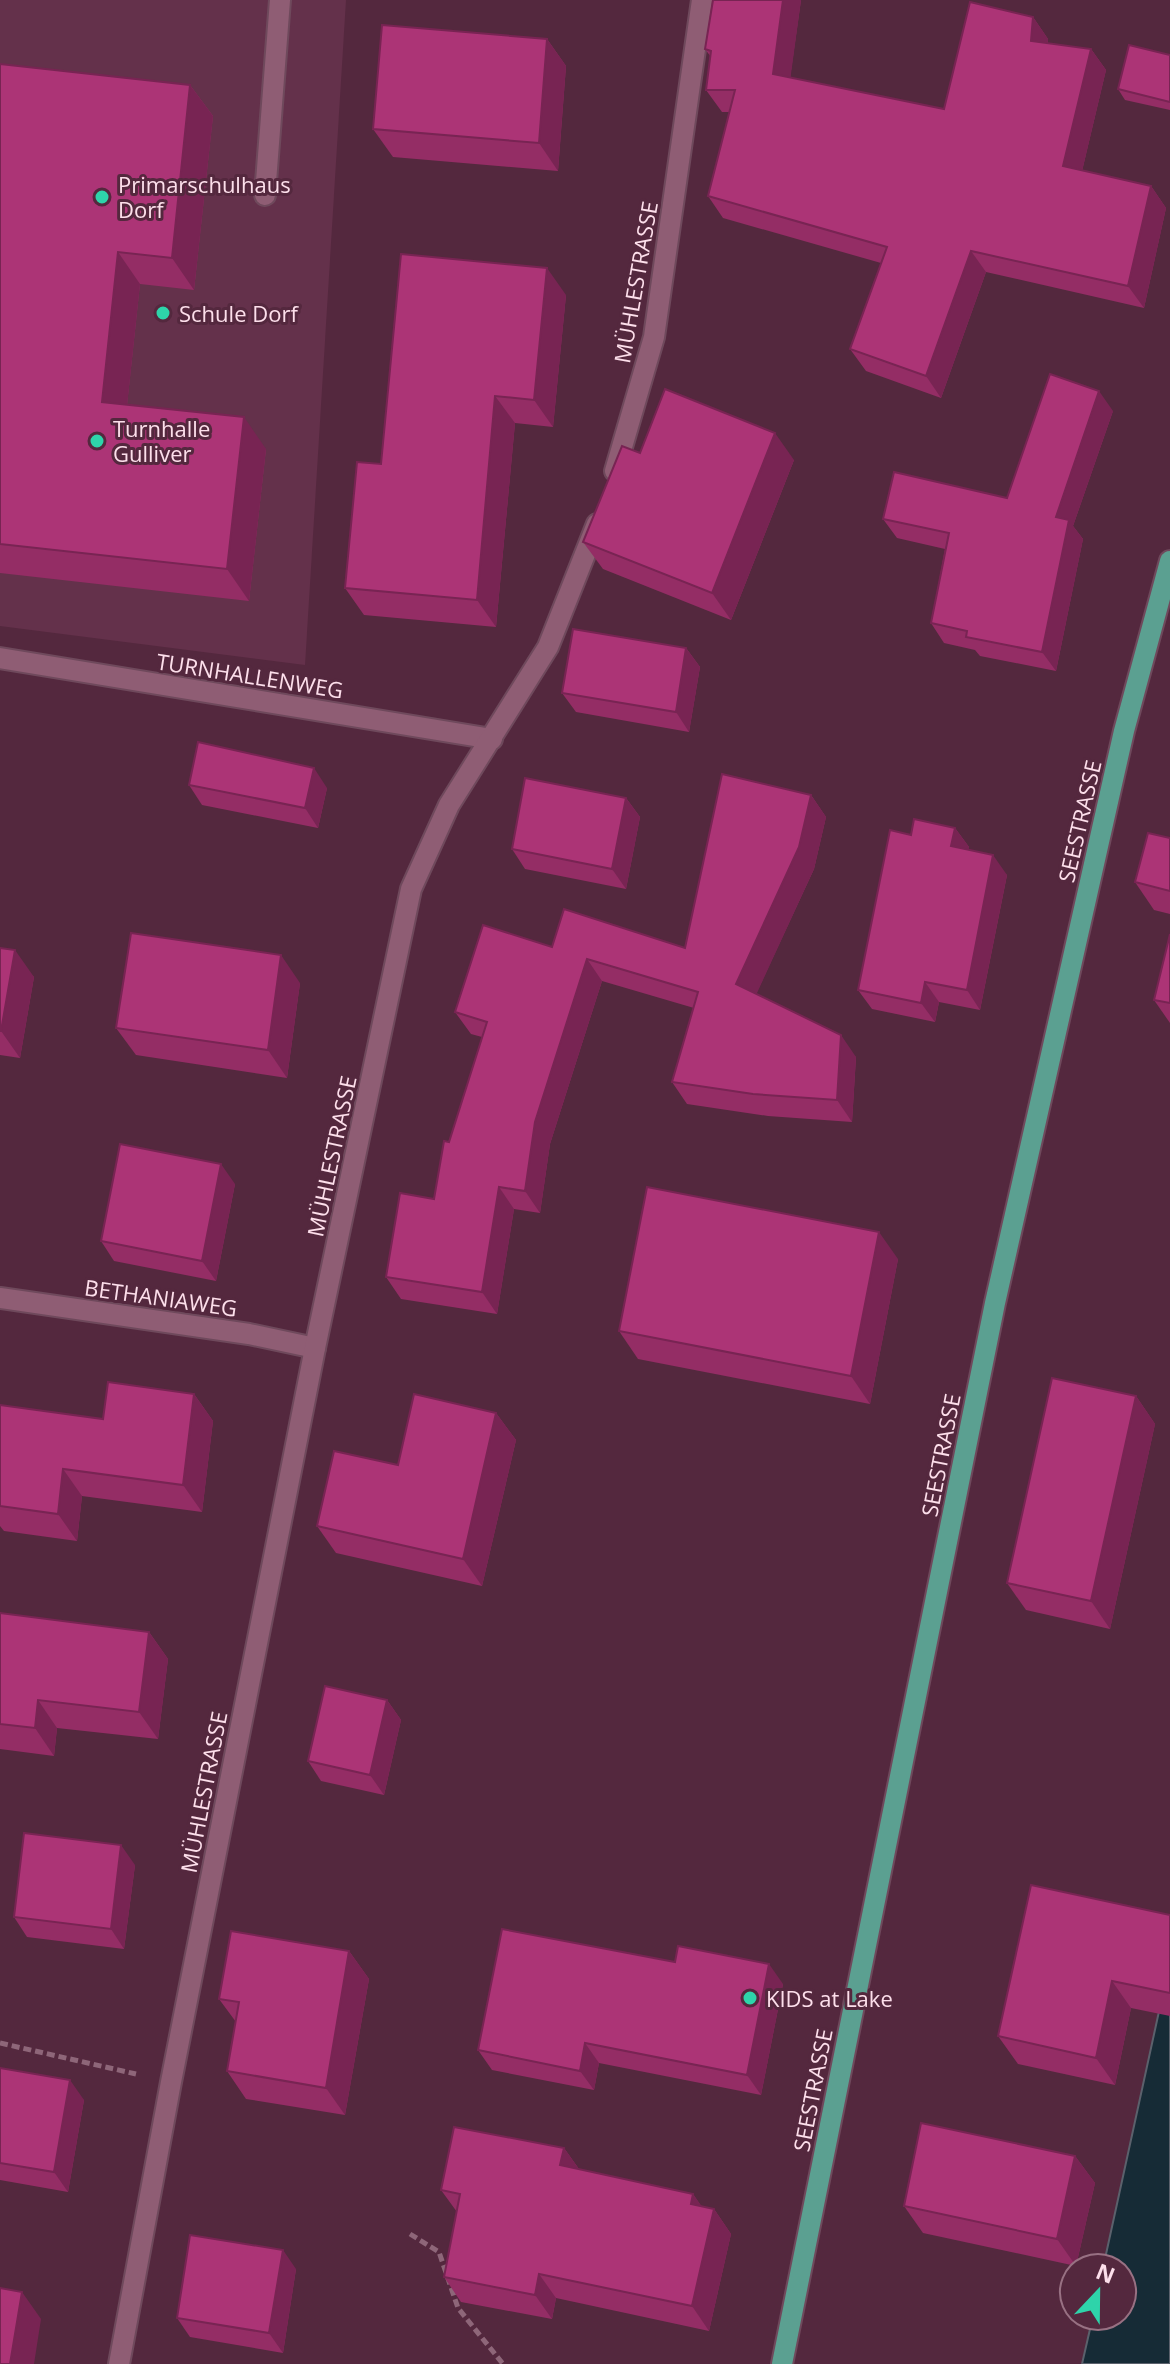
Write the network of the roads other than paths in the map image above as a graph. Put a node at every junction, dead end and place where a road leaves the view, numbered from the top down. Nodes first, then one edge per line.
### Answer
1 (280, 0) edge
2 (702, 0) edge
3 (265, 195) dead end
4 (1170, 561) edge
5 (0, 658) edge
6 (492, 739) junction
7 (0, 1298) edge
8 (315, 1348) junction
9 (119, 2364) edge
10 (782, 2364) edge

1 - 3 street
2 - 6 street, MÜHLESTRASSE
4 - 10 main road, SEESTRASSE
5 - 6 street, TURNHALLENWEG
6 - 8 street, MÜHLESTRASSE
7 - 8 street, BETHANIAWEG
8 - 9 street, MÜHLESTRASSE

